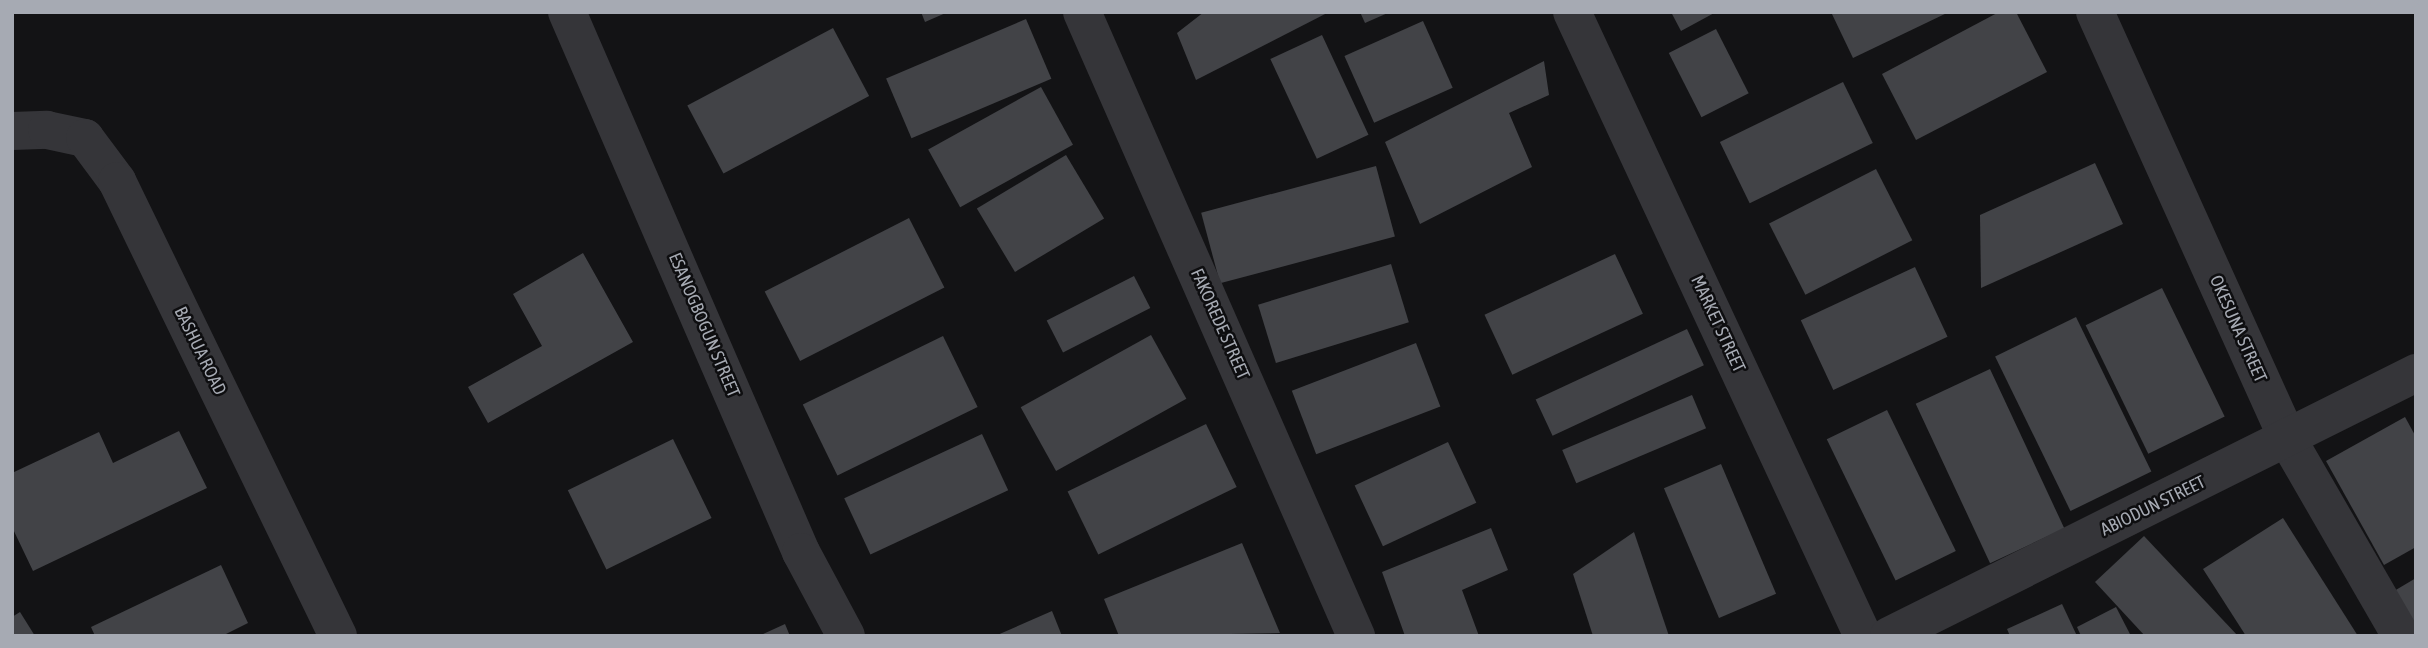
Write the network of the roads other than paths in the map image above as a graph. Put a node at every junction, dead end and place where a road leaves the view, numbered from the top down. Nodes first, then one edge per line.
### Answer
1 (567, 12) edge
2 (1082, 12) edge
3 (1572, 12) edge
4 (2095, 12) edge
5 (12, 131) edge
6 (2416, 373) edge
7 (2288, 440) junction
8 (338, 636) edge
9 (846, 636) edge
10 (1356, 636) edge
11 (1863, 636) edge
12 (1889, 636) edge
13 (2401, 636) edge

1 - 9 street, ESANOGBOGUN STREET
2 - 10 street, FAKOREDE STREET
3 - 11 street, MARKET STREET
4 - 7 street, OKESUNA STREET
5 - 8 street, BASHUA ROAD
6 - 7 street, ABIODUN STREET
7 - 12 street, ABIODUN STREET
7 - 13 street, OKESUNA STREET

